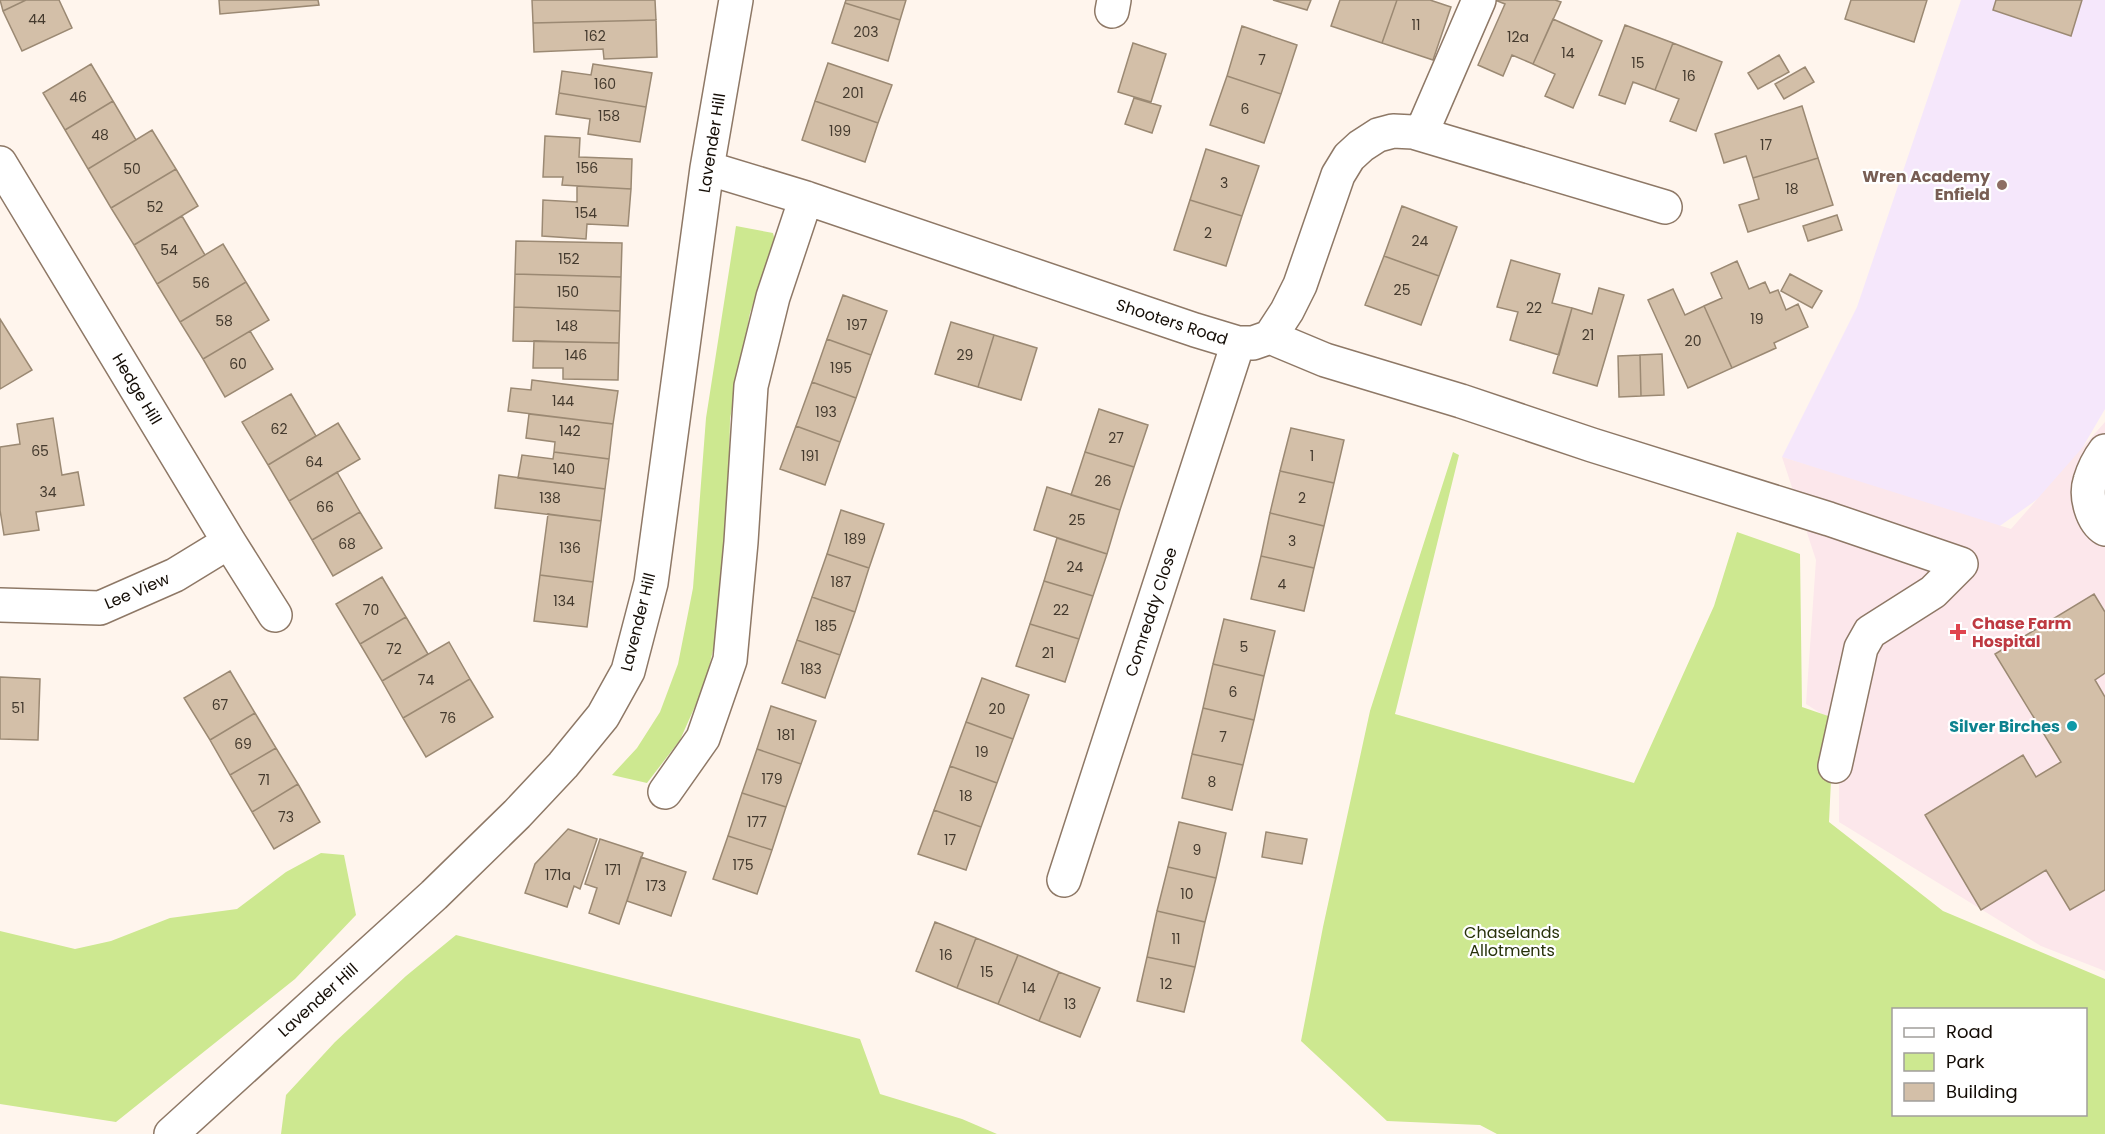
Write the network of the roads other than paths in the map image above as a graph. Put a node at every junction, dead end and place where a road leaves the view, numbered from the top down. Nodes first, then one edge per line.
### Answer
1 (735, 0) edge
2 (1479, 0) edge
3 (1421, 134) junction
4 (0, 163) edge
5 (707, 168) junction
6 (806, 198) junction
7 (1665, 207) dead end
8 (1270, 337) junction
9 (1238, 343) junction
10 (2105, 451) edge
11 (2105, 529) edge
12 (229, 542) junction
13 (0, 605) edge
14 (275, 615) dead end
15 (1835, 766) dead end
16 (665, 792) dead end
17 (1064, 880) dead end
18 (171, 1134) edge

1 - 5 street, Lavender Hill
2 - 3 street
3 - 7 street
3 - 8 street
4 - 12 street, Hedge Hill
5 - 6 street, Shooters Road
5 - 18 street, Lavender Hill
6 - 9 street, Shooters Road
6 - 16 street
8 - 9 street, Shooters Road
8 - 15 street
9 - 17 street, Comreddy Close
10 - 11 street
12 - 13 street, Lee View
12 - 14 street, Hedge Hill

